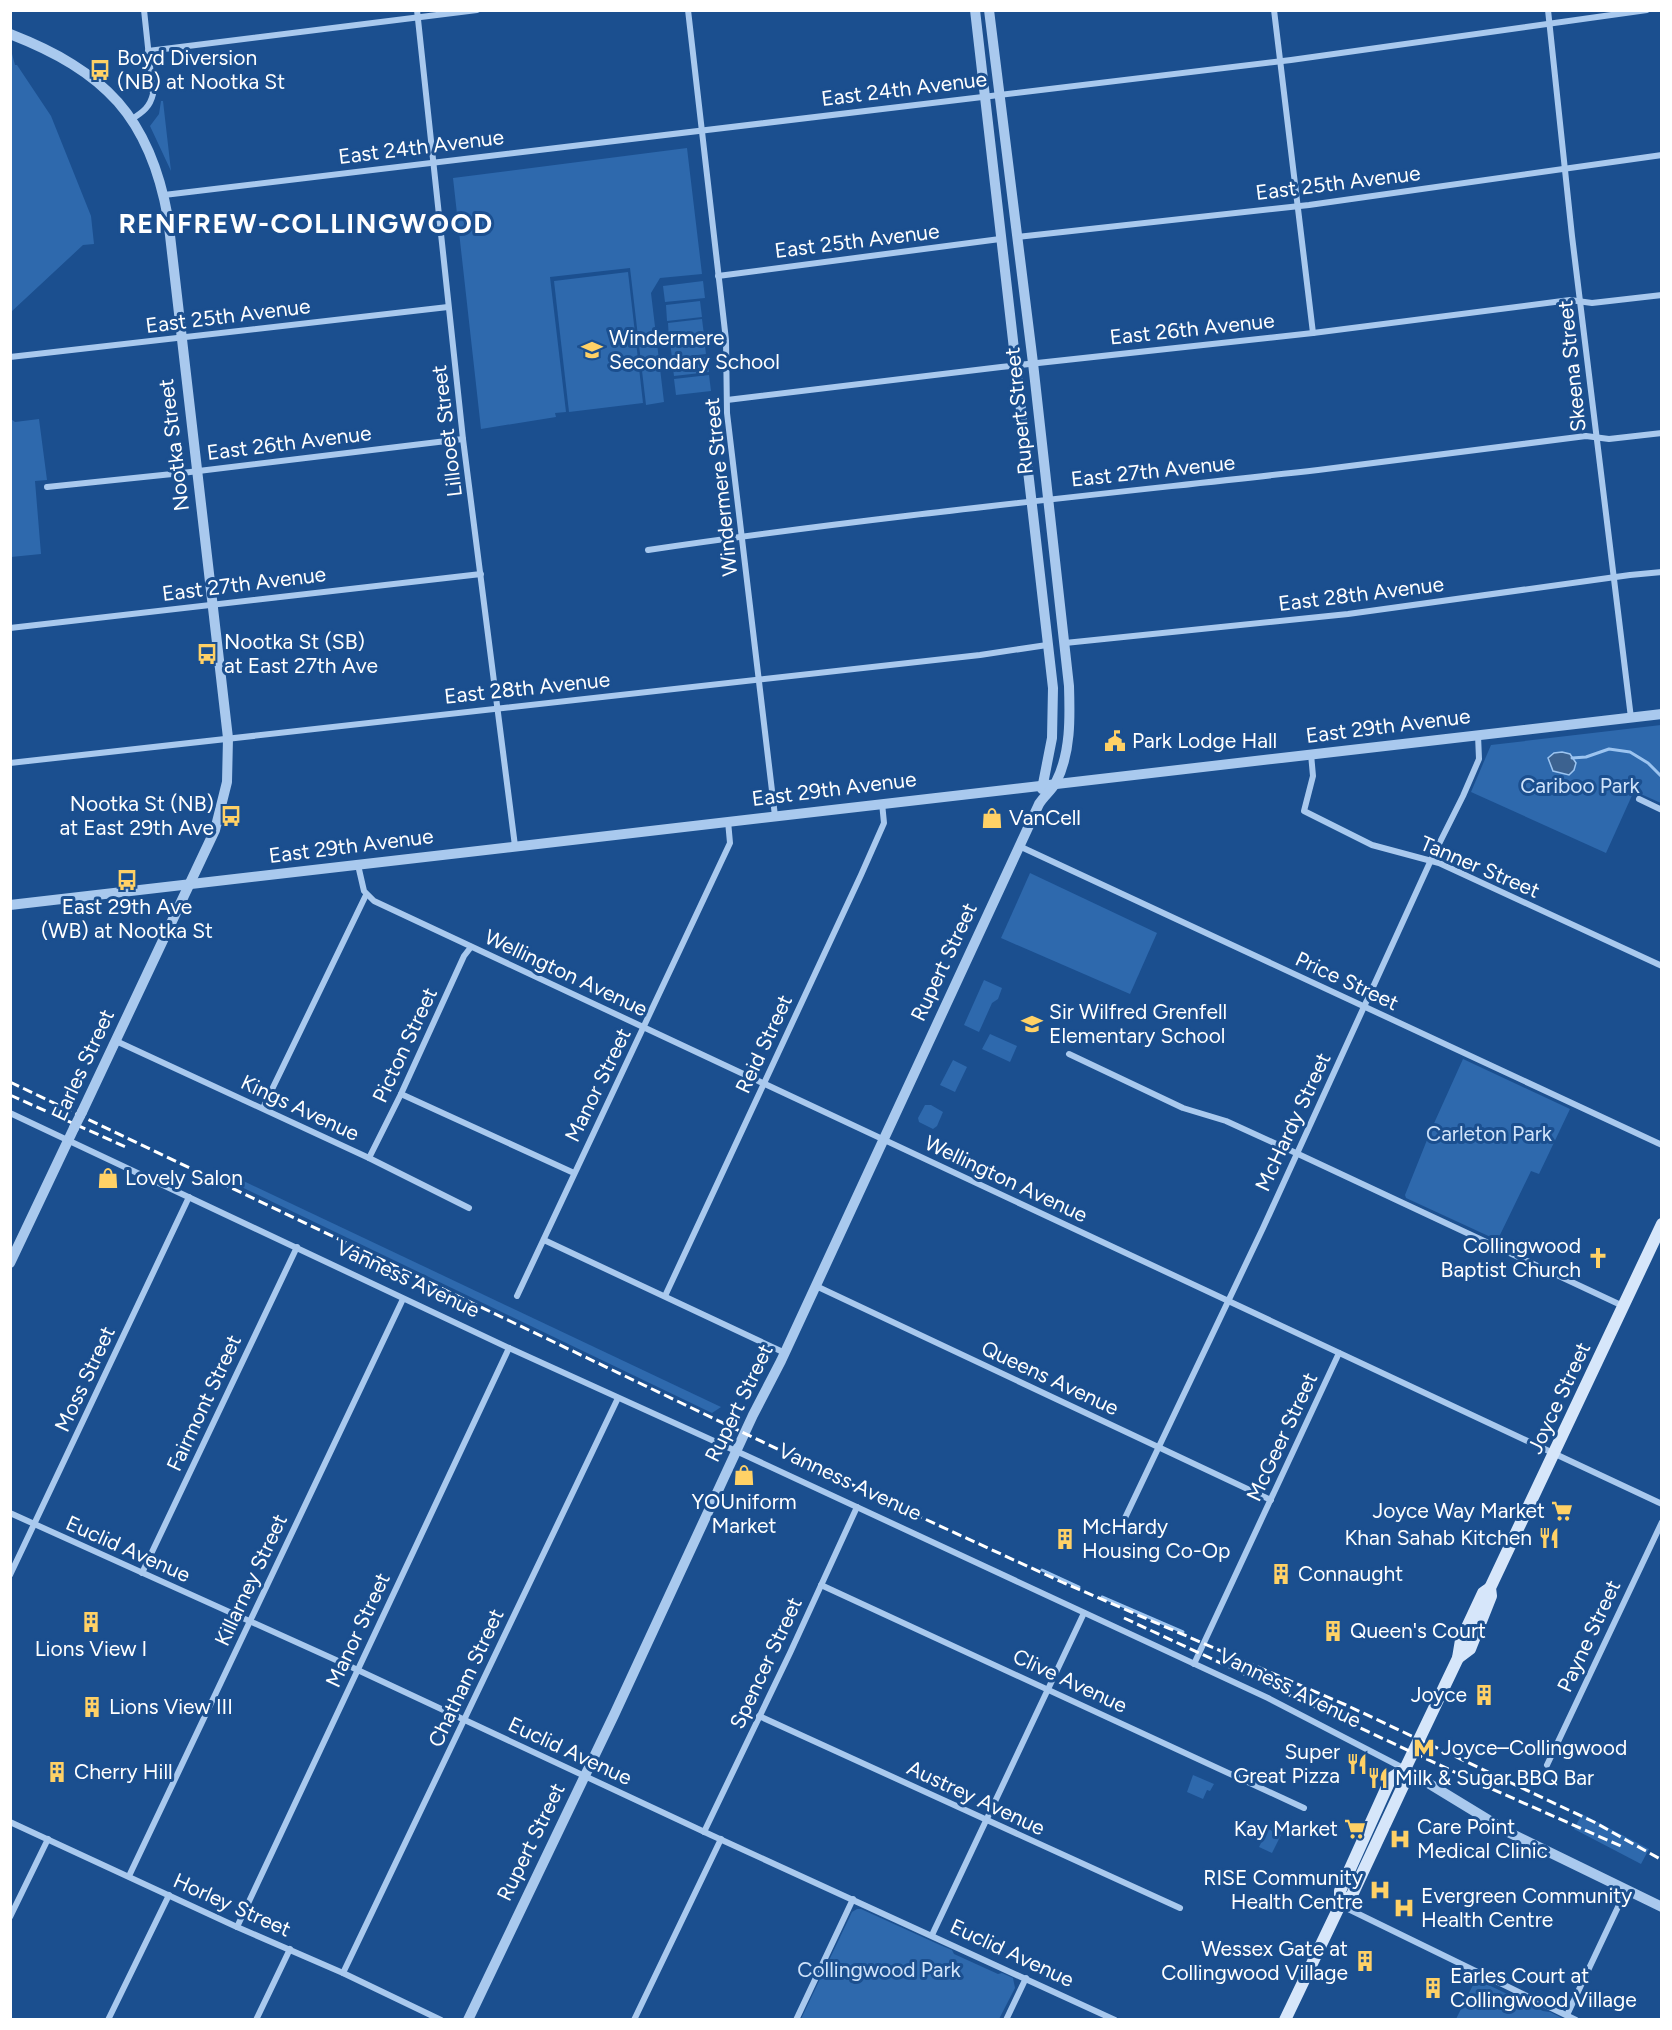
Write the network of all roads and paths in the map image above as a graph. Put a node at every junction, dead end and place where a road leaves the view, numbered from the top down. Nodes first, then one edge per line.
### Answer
1 (144, 10) edge
2 (477, 10) edge
3 (688, 10) edge
4 (975, 10) edge
5 (989, 10) edge
6 (1274, 10) edge
7 (1548, 10) edge
8 (1647, 10) edge
9 (417, 14) edge
10 (1549, 24) junction
11 (10, 34) edge
12 (148, 51) junction
13 (1281, 62) junction
14 (1001, 94) junction
15 (985, 95) junction
16 (132, 119) junction
17 (703, 131) junction
18 (1662, 155) edge
19 (433, 162) junction
20 (1565, 168) junction
21 (164, 195) junction
22 (1298, 206) junction
23 (1017, 237) junction
24 (1000, 239) junction
25 (718, 276) junction
26 (1662, 295) edge
27 (1581, 302) junction
28 (448, 307) junction
29 (1313, 333) junction
30 (181, 338) junction
31 (10, 357) edge
32 (1033, 363) junction
33 (1014, 365) junction
34 (726, 400) junction
35 (1662, 433) edge
36 (1597, 437) junction
37 (464, 439) junction
38 (198, 471) junction
39 (47, 487) dead end
40 (1048, 499) junction
41 (1031, 501) junction
42 (741, 536) junction
43 (648, 550) dead end
44 (1662, 572) edge
45 (481, 574) junction
46 (1614, 578) junction
47 (213, 605) junction
48 (10, 628) edge
49 (1065, 643) junction
50 (1047, 645) junction
51 (759, 680) junction
52 (498, 708) junction
53 (1662, 714) edge
54 (1631, 718) junction
55 (1478, 735) junction
56 (228, 738) junction
57 (1311, 754) junction
58 (10, 763) edge
59 (1056, 783) junction
60 (1043, 785) junction
61 (1639, 799) dead end
62 (1041, 801) junction
63 (882, 803) junction
64 (1662, 810) edge
65 (775, 816) junction
66 (728, 821) junction
67 (515, 846) junction
68 (1019, 846) junction
69 (1431, 860) junction
70 (358, 865) junction
71 (190, 884) junction
72 (366, 895) junction
73 (10, 905) edge
74 (471, 947) junction
75 (1662, 966) edge
76 (1364, 1006) junction
77 (644, 1028) junction
78 (116, 1041) junction
79 (1069, 1054) dead end
80 (764, 1083) junction
81 (401, 1094) junction
82 (263, 1108) junction
83 (10, 1113) edge
84 (69, 1140) junction
85 (882, 1140) junction
86 (1662, 1145) edge
87 (1296, 1153) junction
88 (369, 1158) junction
89 (574, 1173) junction
90 (189, 1197) junction
91 (469, 1208) dead end
92 (1662, 1224) edge
93 (544, 1240) junction
94 (297, 1247) junction
95 (10, 1263) edge
96 (816, 1286) junction
97 (517, 1296) dead end
98 (665, 1296) junction
99 (403, 1299) junction
100 (1228, 1300) junction
101 (1623, 1306) junction
102 (509, 1348) junction
103 (784, 1353) junction
104 (1339, 1353) junction
105 (618, 1398) junction
106 (1159, 1447) junction
107 (737, 1452) junction
108 (1555, 1453) junction
109 (1271, 1500) junction
110 (1662, 1504) edge
111 (856, 1507) junction
112 (10, 1513) edge
113 (1124, 1520) dead end
114 (1662, 1521) edge
115 (34, 1524) junction
116 (142, 1573) junction
117 (10, 1575) edge
118 (821, 1585) junction
119 (1084, 1613) junction
120 (250, 1622) junction
121 (1194, 1664) junction
122 (357, 1671) junction
123 (1048, 1689) junction
124 (759, 1716) junction
125 (464, 1720) junction
126 (1547, 1765) dead end
127 (1405, 1768) junction
128 (585, 1775) junction
129 (1304, 1808) dead end
130 (985, 1820) junction
131 (10, 1822) edge
132 (704, 1832) junction
133 (48, 1839) junction
134 (721, 1839) junction
135 (129, 1876) junction
136 (1626, 1890) junction
137 (169, 1895) junction
138 (853, 1899) junction
139 (1341, 1905) junction
140 (1662, 1907) edge
141 (1180, 1908) dead end
142 (10, 1917) edge
143 (237, 1927) junction
144 (932, 1935) junction
145 (290, 1949) junction
146 (343, 1973) junction
147 (1026, 1978) junction
148 (1567, 2015) junction
149 (108, 2019) edge
150 (256, 2019) edge
151 (441, 2019) edge
152 (468, 2019) edge
153 (634, 2019) edge
154 (796, 2019) edge
155 (1006, 2019) edge
156 (1115, 2019) edge
157 (1285, 2019) edge
158 (1576, 2019) edge

1 - 12 street
2 - 9 street
3 - 17 street, Windermere Street
4 - 15 street, Rupert Street
5 - 14 street, Rupert Street
6 - 13 street
7 - 10 street, Skeena Street
8 - 10 street, East 24th Avenue
9 - 12 street
9 - 19 street, Lillooet Street
10 - 13 street, East 24th Avenue
10 - 20 street, Skeena Street
11 - 16 street, Nootka Street
12 - 16 street
13 - 14 street, East 24th Avenue
13 - 22 street
14 - 15 street, East 24th Avenue
14 - 23 street, Rupert Street
15 - 17 street, East 24th Avenue
15 - 24 street, Rupert Street
16 - 21 street, Nootka Street
17 - 19 street, East 24th Avenue
17 - 25 street, Windermere Street
18 - 20 street, East 25th Avenue
19 - 21 street, East 24th Avenue
19 - 28 street, Lillooet Street
20 - 22 street, East 25th Avenue
20 - 27 street, Skeena Street
21 - 30 street, Nootka Street
22 - 23 street, East 25th Avenue
22 - 29 street
23 - 32 street, Rupert Street
24 - 25 street, East 25th Avenue
24 - 33 street, Rupert Street
25 - 34 street, Windermere Street
26 - 27 street, East 26th Avenue
27 - 29 street, East 26th Avenue
27 - 36 street, Skeena Street
28 - 30 street, East 25th Avenue
28 - 37 street, Lillooet Street
29 - 32 street, East 26th Avenue
30 - 31 street, East 25th Avenue
30 - 38 street, Nootka Street
32 - 33 street, East 26th Avenue
32 - 40 street, Rupert Street
33 - 34 street, East 26th Avenue
33 - 41 street, Rupert Street
34 - 42 street, Windermere Street
35 - 36 street, East 27th Avenue
36 - 40 street, East 27th Avenue
36 - 46 street, Skeena Street
37 - 38 street, East 26th Avenue
37 - 45 street, Lillooet Street
38 - 39 street, East 26th Avenue
38 - 47 street, Nootka Street
40 - 41 street, East 27th Avenue
40 - 49 street, Rupert Street
41 - 42 street, East 27th Avenue
41 - 50 street, Rupert Street
42 - 43 street, East 27th Avenue
42 - 51 street, Windermere Street
44 - 46 street, East 28th Avenue
45 - 47 street, East 27th Avenue
45 - 52 street, Lillooet Street
46 - 49 street, East 28th Avenue
46 - 54 street, Skeena Street
47 - 48 street, East 27th Avenue
47 - 56 street, Nootka Street
49 - 59 street, Rupert Street
50 - 51 street, East 28th Avenue
50 - 60 street, Rupert Street
51 - 52 street, East 28th Avenue
51 - 65 street, Windermere Street
52 - 56 street, East 28th Avenue
52 - 67 street, Lillooet Street
53 - 54 street, East 29th Avenue
54 - 55 street, East 29th Avenue
55 - 57 street, East 29th Avenue
55 - 69 street, McHardy Street
56 - 58 street, East 28th Avenue
56 - 71 street, Nootka Street
57 - 59 street, East 29th Avenue
57 - 69 street, Tanner Street
59 - 60 street, East 29th Avenue
59 - 62 street, Rupert Street
60 - 62 street, Rupert Street
60 - 63 street, East 29th Avenue
61 - 64 street
62 - 68 street, Rupert Street
63 - 65 street, East 29th Avenue
63 - 80 street, Reid Street
65 - 66 street, East 29th Avenue
66 - 67 street, East 29th Avenue
66 - 77 street, Manor Street
67 - 70 street, East 29th Avenue
68 - 76 street, Price Street
68 - 85 street, Rupert Street
69 - 75 street, Tanner Street
69 - 76 street, McHardy Street
70 - 71 street, East 29th Avenue
70 - 72 street
71 - 73 street, East 29th Avenue
71 - 78 street, Earles Street
72 - 74 street, Wellington Avenue
72 - 82 street
74 - 77 street, Wellington Avenue
74 - 81 street, Picton Street
76 - 86 street, Price Street
76 - 87 street, McHardy Street
77 - 80 street, Wellington Avenue
77 - 89 street, Manor Street
78 - 82 street, Kings Avenue
78 - 84 street, Earles Street, bridge
79 - 87 street
80 - 85 street, Wellington Avenue
80 - 98 street, Reid Street
81 - 88 street, Picton Street
81 - 89 street
82 - 88 street, Kings Avenue
83 - 84 street, Vanness Avenue
84 - 90 street, Vanness Avenue
84 - 95 street, Earles Street
85 - 96 street, Rupert Street
85 - 100 street, Wellington Avenue
87 - 100 street, McHardy Street
87 - 101 street
88 - 91 street, Kings Avenue
89 - 93 street, Manor Street
90 - 94 street, Vanness Avenue
90 - 115 street, Moss Street
92 - 101 main road, Joyce Street
93 - 97 street, Manor Street
93 - 98 street
94 - 99 street, Vanness Avenue
94 - 116 street, Fairmont Street
96 - 103 street, Rupert Street
96 - 106 street, Queens Avenue
98 - 103 street
99 - 102 street, Vanness Avenue
99 - 120 street, Killarney Street
100 - 104 street, Wellington Avenue
100 - 106 street, McHardy Street
101 - 108 main road, Joyce Street
102 - 105 street, Vanness Avenue
102 - 122 street, Manor Street
103 - 107 street, Rupert Street
104 - 108 street, Wellington Avenue
104 - 109 street, McGeer Street
105 - 107 street, Vanness Avenue
105 - 125 street, Chatham Street
106 - 109 street, Queens Avenue
106 - 113 street, McHardy Street
107 - 111 street, Vanness Avenue
107 - 128 street, Rupert Street
108 - 110 street, Wellington Avenue
108 - 127 main road, Joyce Street
109 - 121 street, McGeer Street
111 - 118 street, Spencer Street
111 - 119 street, Vanness Avenue
112 - 115 street, Euclid Avenue
114 - 126 street, Payne Street
115 - 116 street, Euclid Avenue
115 - 117 street, Moss Street
116 - 120 street, Euclid Avenue
118 - 123 street, Clive Avenue
118 - 124 street, Spencer Street
119 - 121 street, Vanness Avenue
119 - 123 street
120 - 122 street, Euclid Avenue
120 - 135 street, Killarney Street
121 - 127 street, Vanness Avenue
122 - 125 street, Euclid Avenue
122 - 143 street, Manor Street
123 - 129 street, Clive Avenue
123 - 130 street
124 - 130 street, Austrey Avenue
124 - 132 street, Spencer Street
125 - 128 street, Euclid Avenue
125 - 146 street, Chatham Street
127 - 136 street, Vanness Avenue
127 - 139 main road, Joyce Street
128 - 132 street, Euclid Avenue
128 - 152 street, Rupert Street
130 - 141 street, Austrey Avenue
130 - 144 street
131 - 133 street, Horley Street
132 - 134 street, Euclid Avenue
133 - 135 street, Horley Street
133 - 142 street
134 - 138 street, Euclid Avenue
134 - 153 street
135 - 137 street, Horley Street
136 - 140 street, Vanness Avenue
136 - 148 street
137 - 143 street, Horley Street
137 - 149 street
138 - 144 street, Euclid Avenue
138 - 154 street
139 - 148 street
139 - 157 main road, Joyce Street
143 - 145 street, Horley Street
144 - 147 street, Euclid Avenue
145 - 146 street, Horley Street
145 - 150 street
146 - 151 street, Horley Street
147 - 155 street
147 - 156 street, Euclid Avenue
148 - 158 street

